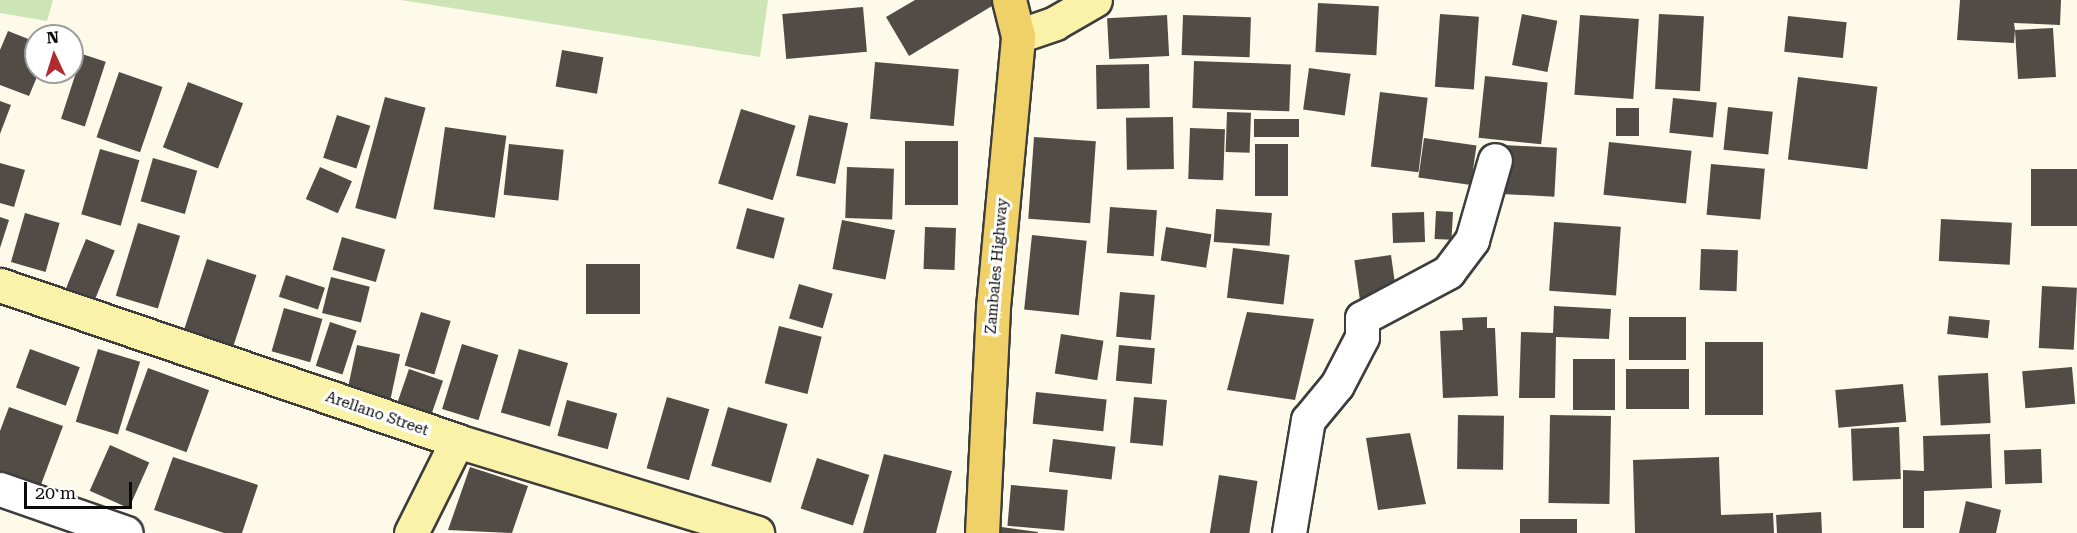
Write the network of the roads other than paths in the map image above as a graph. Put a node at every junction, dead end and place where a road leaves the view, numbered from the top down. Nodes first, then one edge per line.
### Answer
1 (1009, 0) edge
2 (1095, 0) edge
3 (1018, 36) junction
4 (1495, 160) dead end
5 (0, 285) edge
6 (457, 441) junction
7 (0, 489) edge
8 (126, 533) edge
9 (411, 533) edge
10 (758, 533) edge
11 (982, 533) edge
12 (1289, 533) edge

1 - 3 main road, Zambales Highway
2 - 3 street
3 - 11 main road, Zambales Highway
4 - 12 street
5 - 6 street, Arellano Street
6 - 9 street
6 - 10 street, Arellano Street
7 - 8 street

